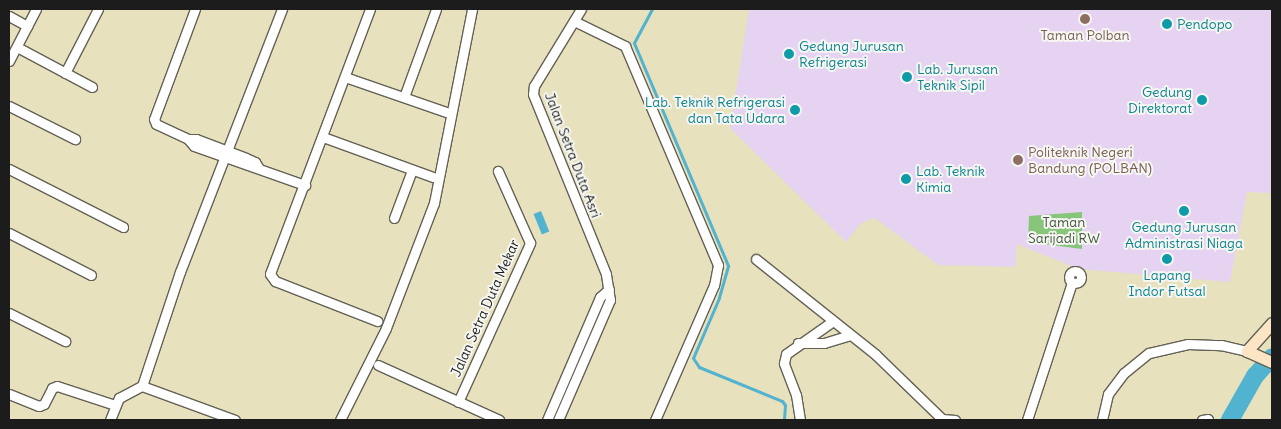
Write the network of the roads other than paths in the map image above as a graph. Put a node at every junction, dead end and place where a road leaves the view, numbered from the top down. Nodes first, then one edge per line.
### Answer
1 (36, 9) edge
2 (98, 9) edge
3 (195, 9) edge
4 (282, 9) edge
5 (370, 9) edge
6 (436, 9) edge
7 (472, 9) edge
8 (581, 9) edge
9 (9, 16) edge
10 (574, 21) junction
11 (27, 26) junction
12 (17, 47) junction
13 (9, 61) edge
14 (65, 73) junction
15 (345, 77) junction
16 (92, 87) dead end
17 (404, 97) junction
18 (9, 106) edge
19 (446, 112) dead end
20 (323, 137) junction
21 (75, 140) dead end
22 (228, 155) junction
23 (9, 169) edge
24 (412, 170) junction
25 (498, 171) dead end
26 (433, 178) dead end
27 (306, 185) junction
28 (394, 218) dead end
29 (123, 227) dead end
30 (9, 233) edge
31 (756, 259) dead end
32 (91, 275) dead end
33 (1072, 282) dead end
34 (609, 289) junction
35 (9, 313) edge
36 (377, 321) dead end
37 (833, 322) junction
38 (1272, 323) edge
39 (850, 335) junction
40 (65, 341) dead end
41 (798, 343) junction
42 (1253, 353) junction
43 (574, 354) junction
44 (583, 359) junction
45 (1272, 362) edge
46 (378, 365) dead end
47 (142, 386) junction
48 (9, 394) edge
49 (458, 402) junction
50 (115, 405) junction
51 (548, 417) edge
52 (559, 418) edge
53 (110, 420) edge
54 (235, 420) edge
55 (340, 420) edge
56 (499, 420) edge
57 (655, 420) edge
58 (800, 420) edge
59 (942, 420) edge
60 (955, 420) edge
61 (1026, 420) edge
62 (1102, 420) edge

1 - 11 street
2 - 14 street
3 - 22 street
4 - 22 street
5 - 15 street
6 - 17 street
7 - 55 street
8 - 10 street, Jalan Setra Duta Asri
9 - 11 street
10 - 34 street, Jalan Setra Duta Asri
10 - 57 street
11 - 12 street
12 - 13 street
12 - 14 street
14 - 16 street
15 - 17 street
15 - 20 street
17 - 19 street
18 - 21 street
20 - 24 street
20 - 27 street
22 - 27 street
22 - 47 street
23 - 29 street
24 - 26 street
24 - 28 street
25 - 49 street, Jalan Setra Duta Mekar
27 - 36 street
30 - 32 street
31 - 37 street
33 - 61 street
34 - 43 street
34 - 44 street, Jalan Setra Duta Asri
35 - 40 street
37 - 39 street
37 - 41 street
38 - 42 street
39 - 41 street
39 - 59 street
41 - 58 street
42 - 45 street
42 - 62 street
43 - 44 street
43 - 51 street
44 - 52 street, Jalan Setra Duta Asri
46 - 49 street
47 - 50 street
47 - 54 street
48 - 50 street
49 - 56 street
50 - 53 street
51 - 52 street
59 - 60 street

